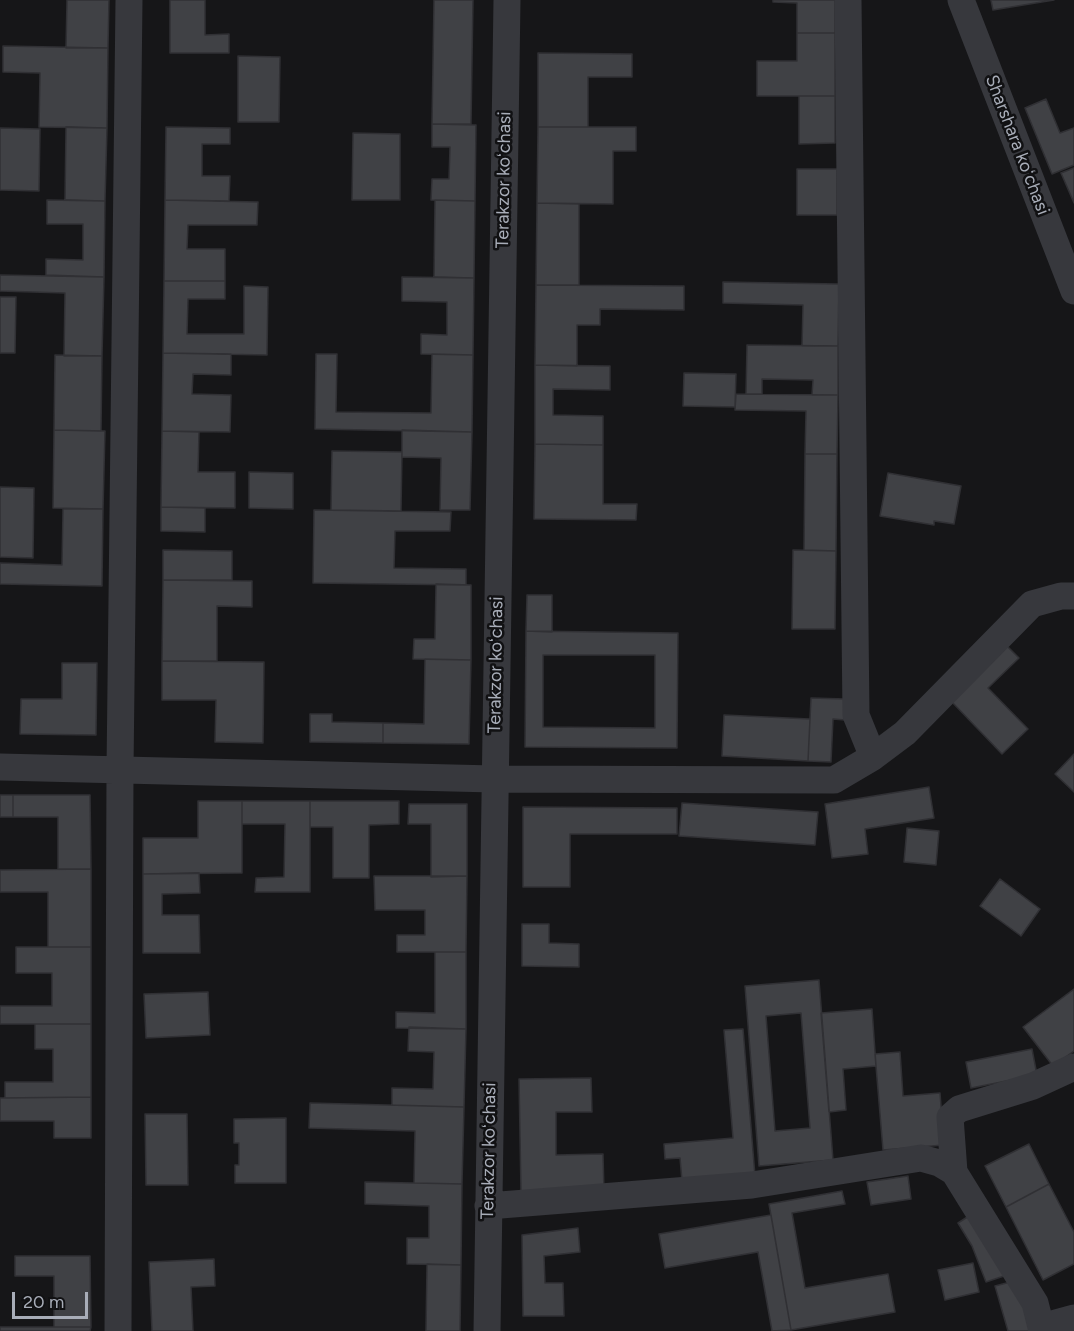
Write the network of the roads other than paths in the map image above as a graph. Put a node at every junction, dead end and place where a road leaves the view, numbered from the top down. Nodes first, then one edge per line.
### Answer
1 (129, 0) edge
2 (507, 0) edge
3 (848, 0) edge
4 (961, 0) edge
5 (1074, 291) edge
6 (1074, 596) edge
7 (873, 757) junction
8 (0, 767) edge
9 (120, 770) junction
10 (494, 779) junction
11 (1074, 1067) edge
12 (954, 1172) junction
13 (488, 1206) junction
14 (1074, 1318) edge
15 (1042, 1329) edge
16 (118, 1331) edge
17 (488, 1331) edge

1 - 9 street
2 - 10 street, Terakzor koʻchasi
3 - 7 street
4 - 5 street, Sharshara koʻchasi
6 - 7 street
7 - 10 street
8 - 9 street
9 - 10 street
9 - 16 street
10 - 13 street, Terakzor koʻchasi
11 - 12 street
12 - 13 street
12 - 15 street
13 - 17 street, Terakzor koʻchasi
14 - 15 street

